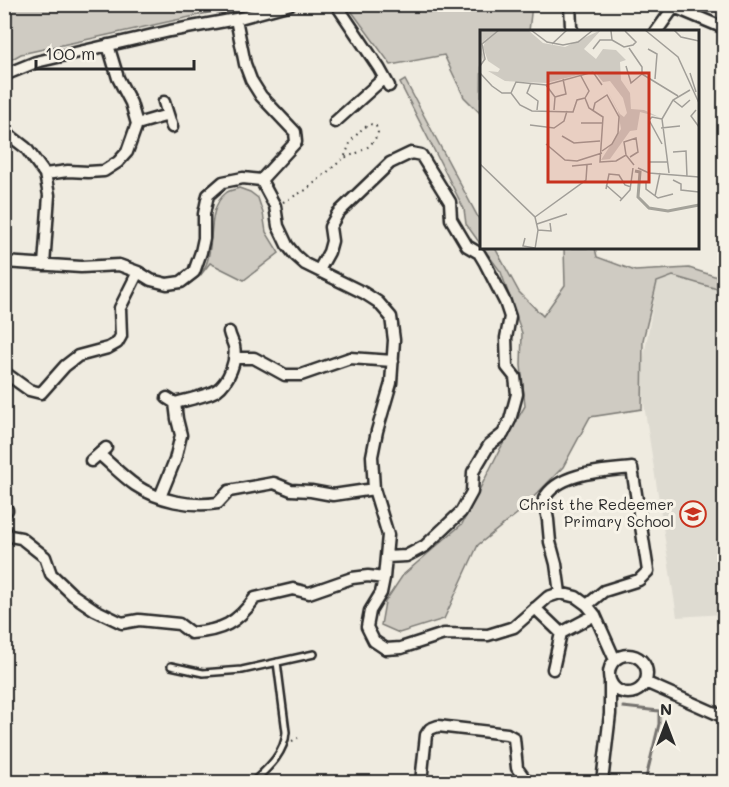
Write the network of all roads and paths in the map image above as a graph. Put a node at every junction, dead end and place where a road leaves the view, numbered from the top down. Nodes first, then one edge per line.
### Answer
1 (291, 4) edge
2 (336, 4) edge
3 (570, 4) edge
4 (674, 6) edge
5 (236, 19) junction
6 (724, 28) edge
7 (572, 30) edge
8 (657, 30) edge
9 (108, 45) junction
10 (4, 75) edge
11 (164, 102) dead end
12 (168, 115) junction
13 (335, 122) dead end
14 (137, 124) junction
15 (172, 128) dead end
16 (4, 131) edge
17 (344, 158) junction
18 (45, 174) junction
19 (261, 180) junction
20 (275, 206) junction
21 (4, 262) edge
22 (44, 265) junction
23 (319, 270) junction
24 (138, 272) junction
25 (229, 332) dead end
26 (234, 358) junction
27 (393, 361) junction
28 (4, 372) edge
29 (98, 454) dead end
30 (374, 489) junction
31 (160, 497) junction
32 (4, 531) edge
33 (386, 558) junction
34 (384, 578) junction
35 (560, 593) junction
36 (587, 605) junction
37 (535, 608) junction
38 (595, 615) junction
39 (561, 633) junction
40 (314, 654) dead end
41 (615, 660) junction
42 (277, 662) junction
43 (171, 666) dead end
44 (553, 669) dead end
45 (610, 681) junction
46 (645, 682) junction
47 (623, 692) junction
48 (610, 714) junction
49 (724, 717) edge
50 (254, 783) edge
51 (421, 783) edge
52 (527, 783) edge
53 (602, 783) edge

1 - 5 street
2 - 13 street
3 - 7 street
4 - 6 street
4 - 8 street
5 - 9 street
5 - 19 street
9 - 10 street
9 - 14 street
11 - 12 street
12 - 14 street
12 - 15 street
14 - 18 street
16 - 18 street
17 - 17 path
17 - 20 path
18 - 22 street
19 - 20 street
19 - 24 street
20 - 23 street
21 - 22 street
22 - 24 street
23 - 27 street
23 - 33 street
24 - 28 street
25 - 26 street
26 - 27 street
26 - 31 street
27 - 30 street
29 - 31 street
30 - 31 street
30 - 33 street
32 - 34 street
33 - 34 street
34 - 37 street
35 - 36 street
35 - 36 street
35 - 37 street
36 - 38 street
37 - 39 street
38 - 39 street
38 - 41 street
39 - 44 street
40 - 42 lane
41 - 45 street
41 - 46 street
42 - 43 lane
42 - 50 lane
45 - 47 street
45 - 48 street
46 - 47 street
46 - 49 street
47 - 48 street
48 - 53 street
51 - 52 street

